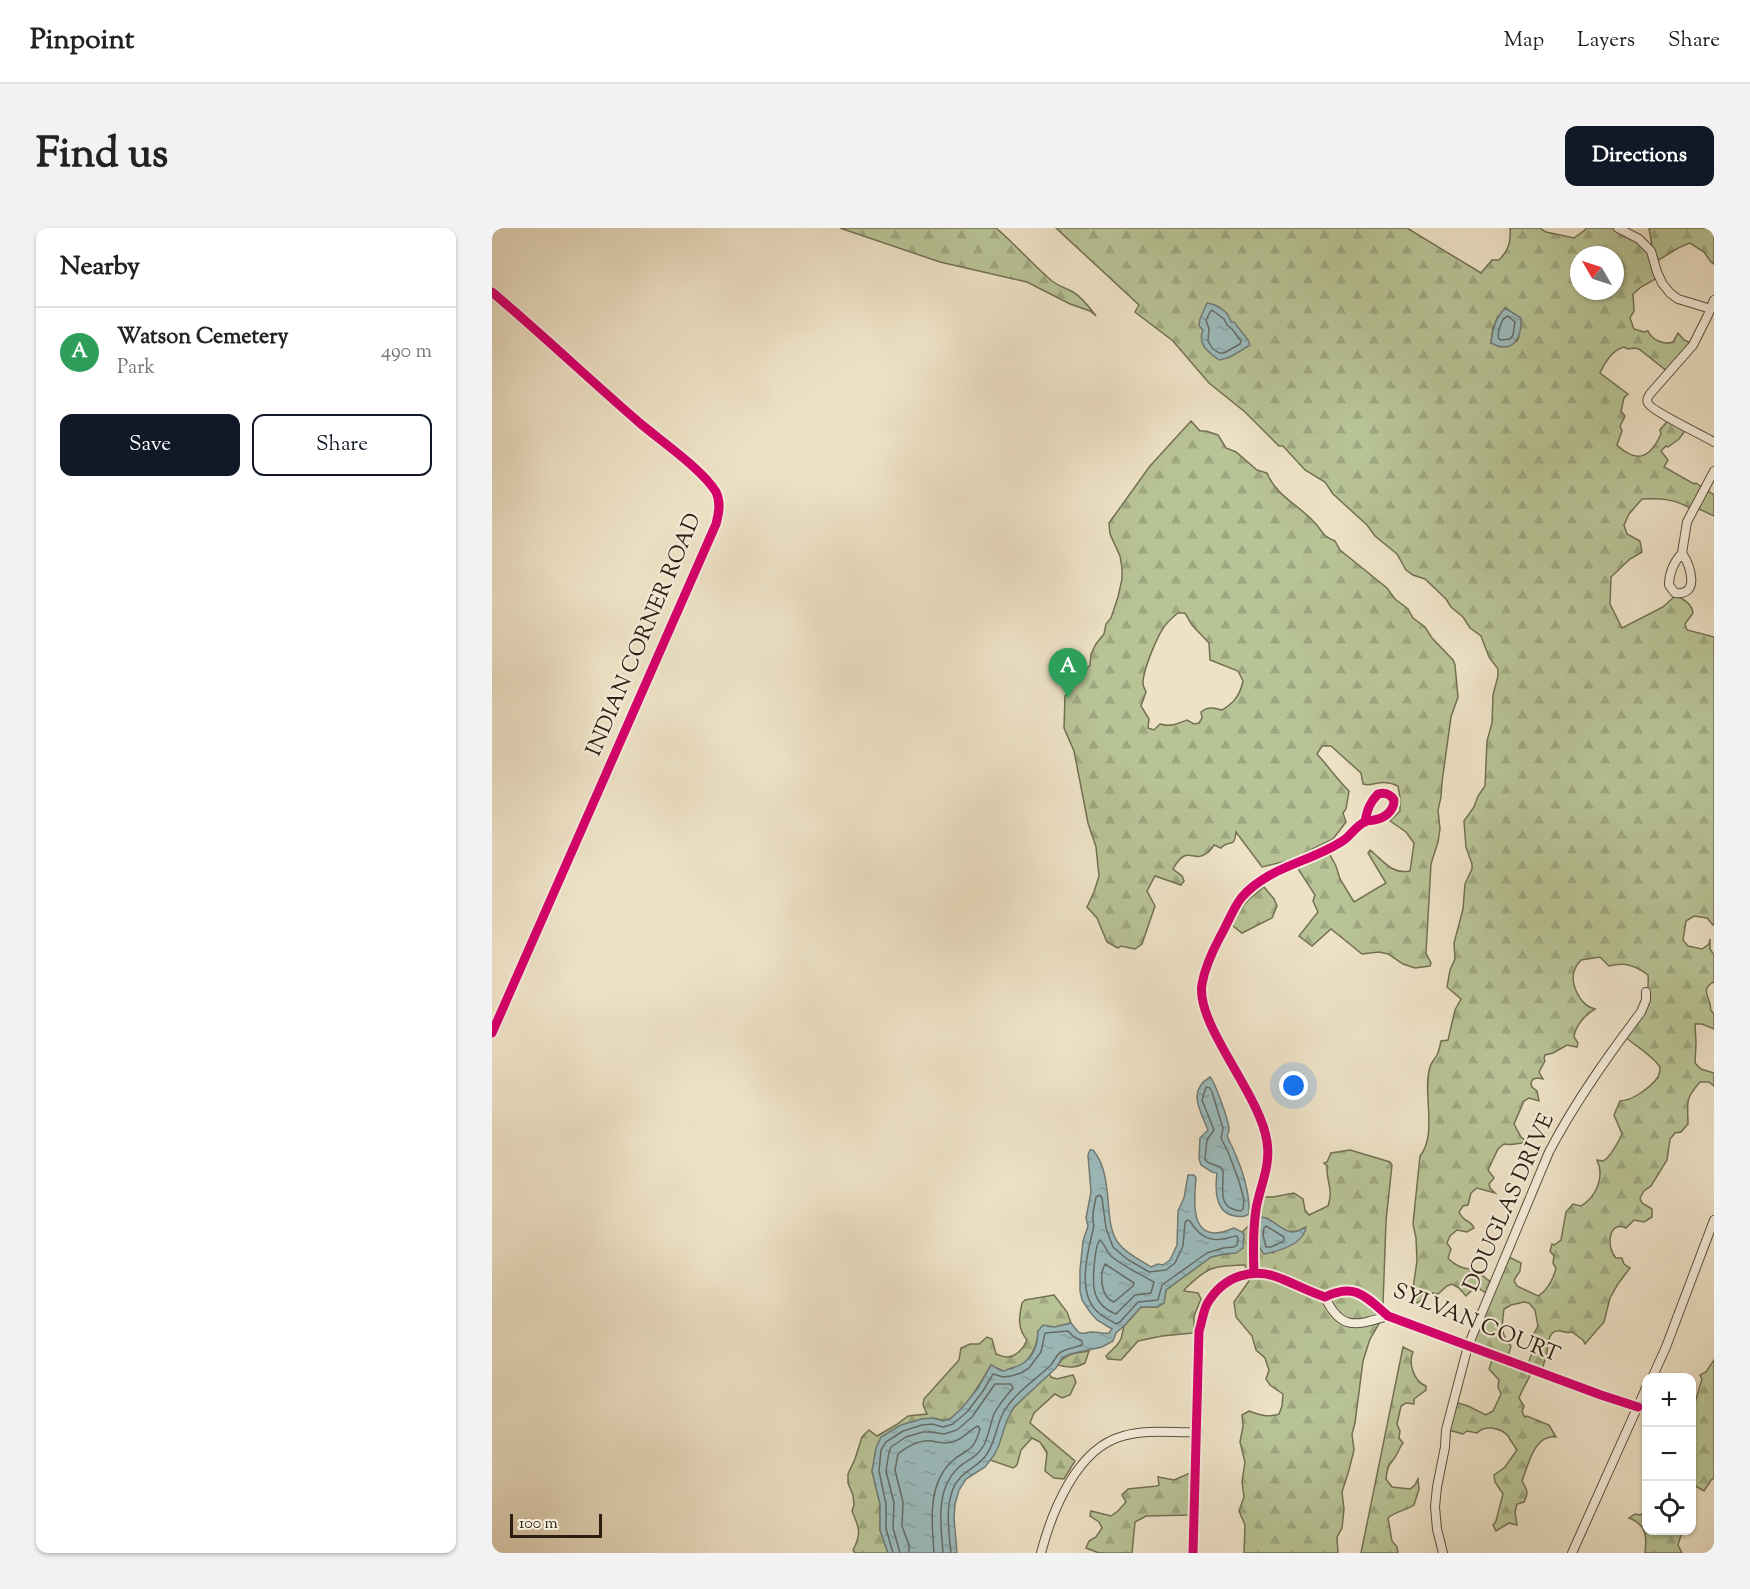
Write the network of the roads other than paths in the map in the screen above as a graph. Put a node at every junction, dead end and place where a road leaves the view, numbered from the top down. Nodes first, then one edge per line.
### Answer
1 (1618, 228) edge
2 (492, 292) edge
3 (1712, 304) edge
4 (1714, 442) edge
5 (1714, 471) edge
6 (1682, 554) junction
7 (1365, 822) dead end
8 (1646, 992) dead end
9 (492, 1033) edge
10 (1714, 1220) edge
11 (1254, 1272) junction
12 (1325, 1297) junction
13 (1388, 1316) junction
14 (1468, 1346) junction
15 (1654, 1373) edge
16 (1642, 1399) edge
17 (1638, 1407) junction
18 (1197, 1432) junction
19 (1041, 1553) edge
20 (1194, 1553) edge
21 (1443, 1553) edge
22 (1572, 1553) edge

1 - 3 street
2 - 9 street, INDIAN CORNER ROAD
3 - 4 street
5 - 6 street
6 - 6 street
7 - 11 street
8 - 14 street, DOUGLAS DRIVE
10 - 15 street
11 - 12 street
11 - 18 street
12 - 13 street, SYLVAN COURT
12 - 13 street, SYLVAN COURT
13 - 14 street, SYLVAN COURT
14 - 17 street, SYLVAN COURT
14 - 21 street, DOUGLAS DRIVE
16 - 17 street
17 - 22 street
18 - 19 street
18 - 20 street

